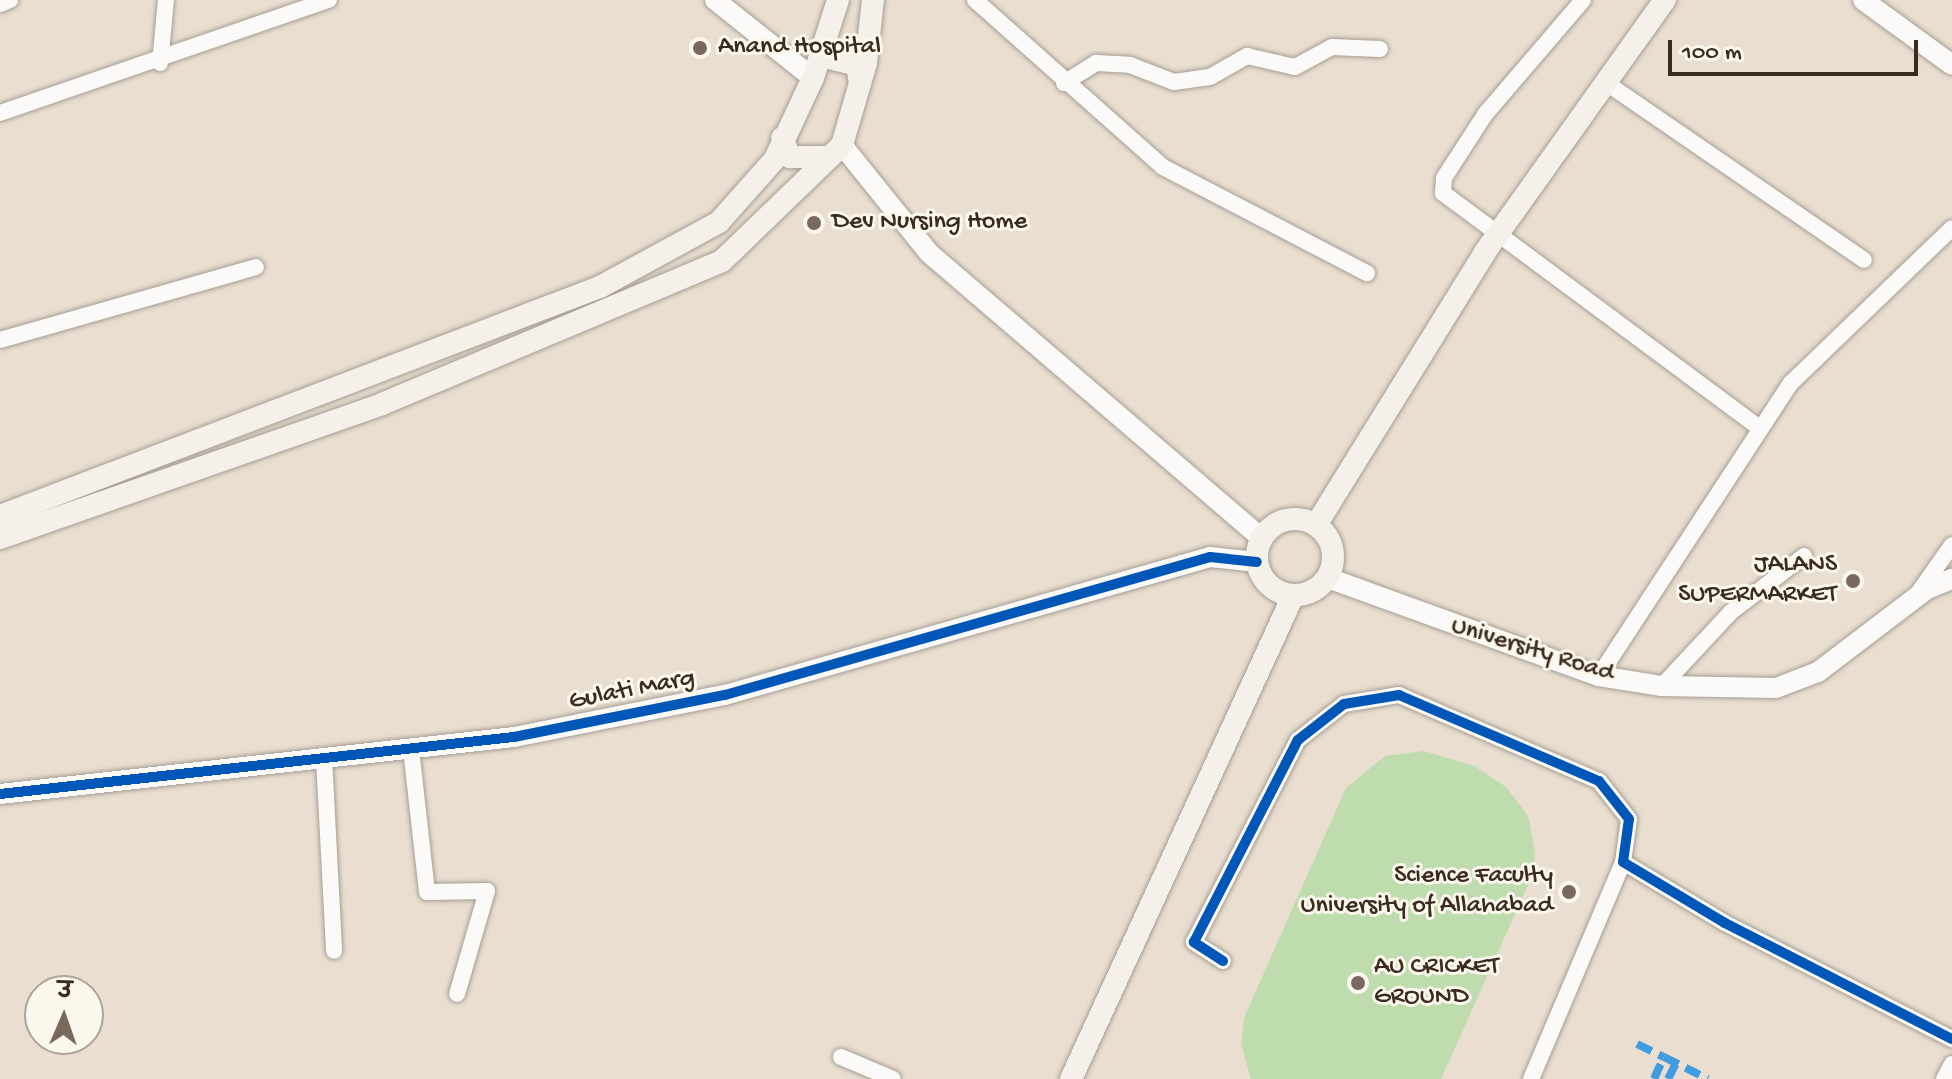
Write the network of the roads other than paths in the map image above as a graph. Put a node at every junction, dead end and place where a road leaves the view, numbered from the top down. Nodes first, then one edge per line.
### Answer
1 (10, 0) edge
2 (166, 0) edge
3 (329, 0) edge
4 (715, 0) edge
5 (838, 0) edge
6 (873, 0) edge
7 (975, 0) edge
8 (1583, 0) edge
9 (1665, 0) edge
10 (1863, 0) edge
11 (0, 4) edge
12 (1380, 49) dead end
13 (821, 56) junction
14 (160, 63) junction
15 (1952, 65) edge
16 (813, 78) junction
17 (1605, 82) junction
18 (1064, 83) junction
19 (860, 84) junction
20 (0, 113) edge
21 (782, 138) junction
22 (835, 151) junction
23 (1952, 228) edge
24 (1497, 236) junction
25 (1864, 260) dead end
26 (256, 267) dead end
27 (1367, 273) dead end
28 (0, 340) edge
29 (1759, 428) junction
30 (0, 516) edge
31 (1316, 525) junction
32 (0, 538) edge
33 (1262, 538) junction
34 (1952, 545) edge
35 (1804, 556) dead end
36 (1257, 562) junction
37 (1328, 578) junction
38 (1952, 579) edge
39 (1293, 596) junction
40 (1913, 600) junction
41 (1599, 676) junction
42 (1662, 686) junction
43 (411, 749) junction
44 (324, 758) junction
45 (0, 794) edge
46 (1623, 862) junction
47 (334, 951) dead end
48 (1223, 961) dead end
49 (457, 994) dead end
50 (1952, 1039) edge
51 (841, 1057) dead end
52 (1952, 1064) edge
53 (893, 1079) edge
54 (1071, 1079) edge
55 (1531, 1079) edge
56 (1944, 1079) edge

1 - 11 street
2 - 14 street
3 - 14 street
4 - 16 street
5 - 13 main road
6 - 19 main road
7 - 18 street
8 - 24 street
9 - 17 main road
10 - 15 street
12 - 18 street
13 - 16 main road
13 - 19 main road
14 - 20 street
16 - 21 main road
17 - 24 main road
17 - 25 street
18 - 27 street
19 - 22 main road
21 - 22 main road
21 - 30 main road
22 - 32 main road
22 - 33 street
23 - 29 street
24 - 29 street
24 - 31 main road
26 - 28 street
29 - 41 street
31 - 33 main road
31 - 37 main road
33 - 36 main road
34 - 40 street
35 - 42 street
36 - 39 main road
36 - 43 street, Gulati Marg
37 - 39 main road
37 - 41 street, University Road
38 - 40 street, University Road
39 - 54 main road
40 - 42 street, University Road
41 - 42 street, University Road
43 - 44 street, Gulati Marg
43 - 49 street
44 - 45 street, Gulati Marg
44 - 47 street
46 - 48 street
46 - 50 street
46 - 55 street
51 - 53 street
52 - 56 street

